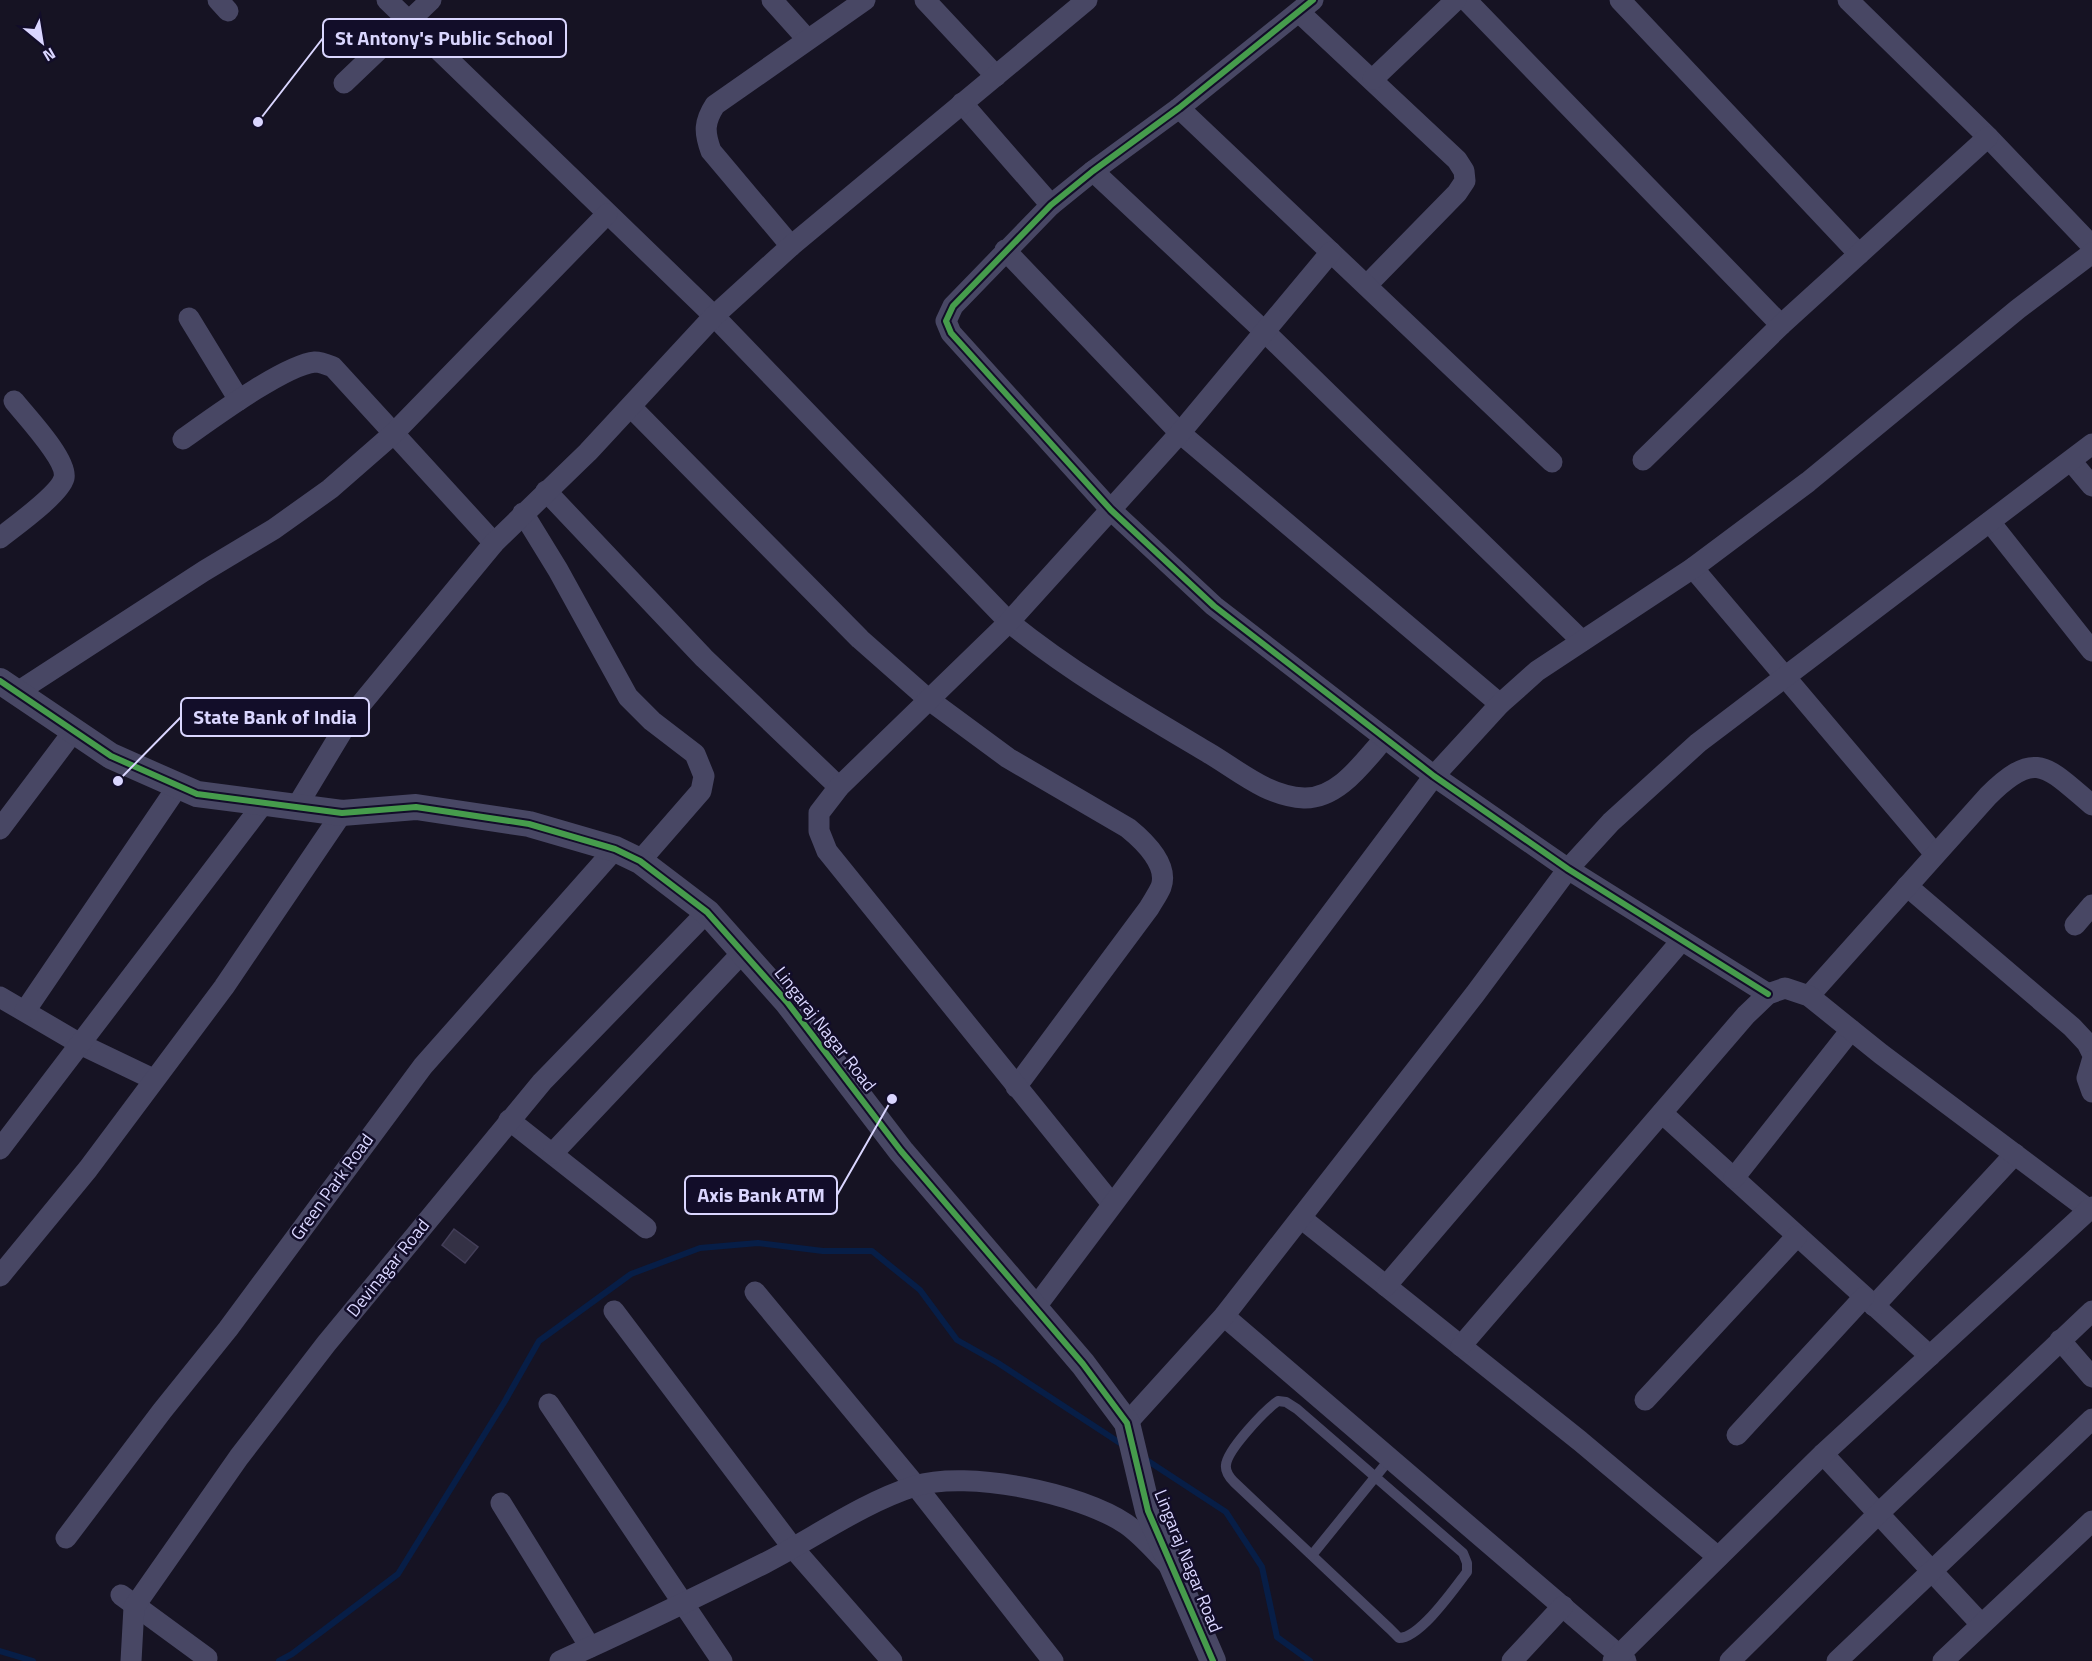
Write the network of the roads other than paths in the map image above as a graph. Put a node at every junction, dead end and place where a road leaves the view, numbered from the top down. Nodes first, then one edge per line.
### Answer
1 (387, 0) edge
2 (431, 0) edge
3 (772, 0) edge
4 (865, 0) edge
5 (925, 0) edge
6 (1087, 0) edge
7 (1456, 0) edge
8 (1466, 0) edge
9 (1620, 0) edge
10 (1848, 0) edge
11 (1306, 7) edge
12 (407, 22) junction
13 (807, 39) junction
14 (996, 76) junction
15 (1373, 79) junction
16 (344, 83) dead end
17 (962, 103) junction
18 (1179, 108) junction
19 (1988, 137) junction
20 (1093, 171) junction
21 (1051, 205) junction
22 (607, 214) junction
23 (791, 246) junction
24 (2092, 246) edge
25 (1005, 250) junction
26 (1331, 252) junction
27 (2092, 253) edge
28 (1858, 254) junction
29 (1367, 285) junction
30 (714, 316) junction
31 (189, 318) dead end
32 (1781, 325) junction
33 (1265, 332) junction
34 (239, 400) junction
35 (14, 401) dead end
36 (631, 406) junction
37 (1180, 433) junction
38 (393, 434) junction
39 (183, 440) dead end
40 (2092, 444) edge
41 (1643, 460) dead end
42 (2071, 460) junction
43 (1552, 462) dead end
44 (2092, 486) edge
45 (546, 491) junction
46 (1111, 510) junction
47 (523, 513) junction
48 (1990, 522) junction
49 (2, 534) edge
50 (494, 543) junction
51 (1693, 568) junction
52 (1009, 622) junction
53 (1582, 641) junction
54 (2092, 651) edge
55 (1786, 676) junction
56 (8, 687) edge
57 (928, 699) junction
58 (1500, 704) junction
59 (73, 732) junction
60 (1385, 738) junction
61 (1434, 776) junction
62 (178, 786) junction
63 (839, 787) junction
64 (263, 804) junction
65 (2092, 805) edge
66 (297, 806) junction
67 (342, 813) junction
68 (0, 829) edge
69 (615, 849) junction
70 (1935, 855) junction
71 (640, 861) junction
72 (1568, 869) junction
73 (1907, 885) junction
74 (2092, 905) edge
75 (707, 912) junction
76 (2075, 926) dead end
77 (1682, 940) junction
78 (743, 952) junction
79 (1768, 994) junction
80 (1809, 996) junction
81 (0, 997) edge
82 (25, 1011) junction
83 (1851, 1030) junction
84 (82, 1045) junction
85 (2092, 1053) edge
86 (2092, 1060) edge
87 (153, 1080) junction
88 (1016, 1087) junction
89 (2092, 1092) edge
90 (1662, 1113) junction
91 (509, 1120) junction
92 (0, 1149) edge
93 (553, 1153) junction
94 (2015, 1154) junction
95 (1734, 1178) junction
96 (1112, 1204) junction
97 (2090, 1208) edge
98 (1301, 1218) junction
99 (646, 1228) dead end
100 (1797, 1236) junction
101 (4, 1264) edge
102 (1386, 1286) junction
103 (755, 1292) dead end
104 (1869, 1301) junction
105 (1035, 1308) junction
106 (614, 1311) dead end
107 (2092, 1311) edge
108 (1224, 1316) junction
109 (2061, 1340) junction
110 (1461, 1346) junction
111 (1930, 1356) junction
112 (2092, 1377) edge
113 (1645, 1400) dead end
114 (549, 1404) dead end
115 (2092, 1419) edge
116 (1129, 1432) junction
117 (1737, 1435) dead end
118 (1823, 1454) junction
119 (1389, 1460) junction
120 (1376, 1478) junction
121 (916, 1486) junction
122 (501, 1503) dead end
123 (1878, 1514) junction
124 (2092, 1521) edge
125 (66, 1538) dead end
126 (793, 1548) junction
127 (1312, 1555) junction
128 (1718, 1557) junction
129 (1172, 1567) junction
130 (1931, 1571) junction
131 (127, 1601) junction
132 (684, 1604) junction
133 (1563, 1606) junction
134 (1981, 1624) junction
135 (590, 1647) junction
136 (207, 1658) dead end
137 (1619, 1659) edge
138 (131, 1661) edge
139 (560, 1661) edge
140 (722, 1661) edge
141 (892, 1661) edge
142 (1053, 1661) edge
143 (1213, 1661) edge
144 (1512, 1661) edge
145 (1730, 1661) edge
146 (1837, 1661) edge
147 (1943, 1661) edge

1 - 12 street
2 - 12 street
3 - 13 street
4 - 13 street
5 - 14 street
6 - 14 street
7 - 15 street
8 - 32 street
9 - 28 street
10 - 19 street
11 - 15 street
11 - 18 street
12 - 16 street
12 - 22 street
13 - 23 street
14 - 17 street
15 - 29 street
17 - 21 street
17 - 23 street
18 - 20 street
18 - 26 street
19 - 24 street
19 - 28 street
20 - 21 street
20 - 33 street
21 - 25 street
22 - 30 street
22 - 38 street
23 - 30 street
25 - 37 street
25 - 46 street
26 - 29 street
26 - 33 street
27 - 51 street
28 - 32 street
29 - 43 street
30 - 36 street
30 - 52 street
31 - 34 street
32 - 41 street
33 - 37 street
33 - 53 street
34 - 38 street
34 - 39 street
35 - 49 street
36 - 45 street
36 - 57 street
37 - 46 street
37 - 58 street
38 - 50 street
38 - 56 street
40 - 42 street
42 - 44 street
42 - 48 street
45 - 47 street
45 - 63 street
46 - 52 street
46 - 60 street
47 - 50 street
47 - 71 street
48 - 54 street
48 - 55 street
50 - 66 street
51 - 53 street
51 - 55 street
52 - 57 street
52 - 60 street
53 - 58 street
55 - 70 street
55 - 72 street
56 - 59 street, Lingaraj Nagar Road
57 - 63 street
57 - 88 street
58 - 61 street
59 - 62 street, Lingaraj Nagar Road
59 - 68 street
60 - 61 street
61 - 72 street
61 - 96 street
62 - 64 street, Lingaraj Nagar Road
62 - 82 street
63 - 88 street
64 - 66 street, Lingaraj Nagar Road
64 - 84 street
65 - 70 street
66 - 67 street, Lingaraj Nagar Road
67 - 69 street, Lingaraj Nagar Road
67 - 87 street
69 - 71 street, Lingaraj Nagar Road
69 - 125 street, Green Park Road
70 - 73 street
71 - 75 street, Lingaraj Nagar Road
72 - 77 street
72 - 98 street
73 - 80 street
73 - 85 street
74 - 76 street
75 - 78 street, Lingaraj Nagar Road
75 - 91 street, Devinagar Road
77 - 79 street
77 - 102 street
78 - 93 street
78 - 105 street, Lingaraj Nagar Road
79 - 80 street
79 - 90 street
80 - 83 street
81 - 82 street
82 - 84 street
83 - 94 street
83 - 95 street
84 - 87 street
84 - 92 street
86 - 89 street
87 - 101 street
88 - 96 street
90 - 95 street
90 - 110 street
91 - 93 street
91 - 131 street, Devinagar Road
93 - 99 street
94 - 97 street
94 - 104 street
95 - 100 street
96 - 105 street
97 - 111 street
98 - 102 street
98 - 108 street
100 - 104 street
100 - 113 street
102 - 110 street
103 - 121 street
104 - 111 street
104 - 117 street
105 - 116 street, Lingaraj Nagar Road
106 - 126 street
107 - 109 street
108 - 116 street
108 - 119 street
109 - 112 street
109 - 123 street
110 - 128 street
111 - 118 street
114 - 132 street
115 - 130 street
116 - 129 street, Lingaraj Nagar Road
118 - 123 street
118 - 128 street
119 - 120 lane
119 - 133 street
120 - 127 lane
120 - 127 lane
120 - 127 lane
121 - 126 street
121 - 129 street
121 - 142 street
122 - 135 street
123 - 130 street
123 - 145 street
124 - 134 street
126 - 132 street
126 - 141 street
128 - 137 street
129 - 143 street, Lingaraj Nagar Road
130 - 134 street
130 - 146 street
131 - 136 street
131 - 138 street
132 - 135 street
132 - 140 street
133 - 137 street
133 - 144 street
134 - 147 street
135 - 139 street

